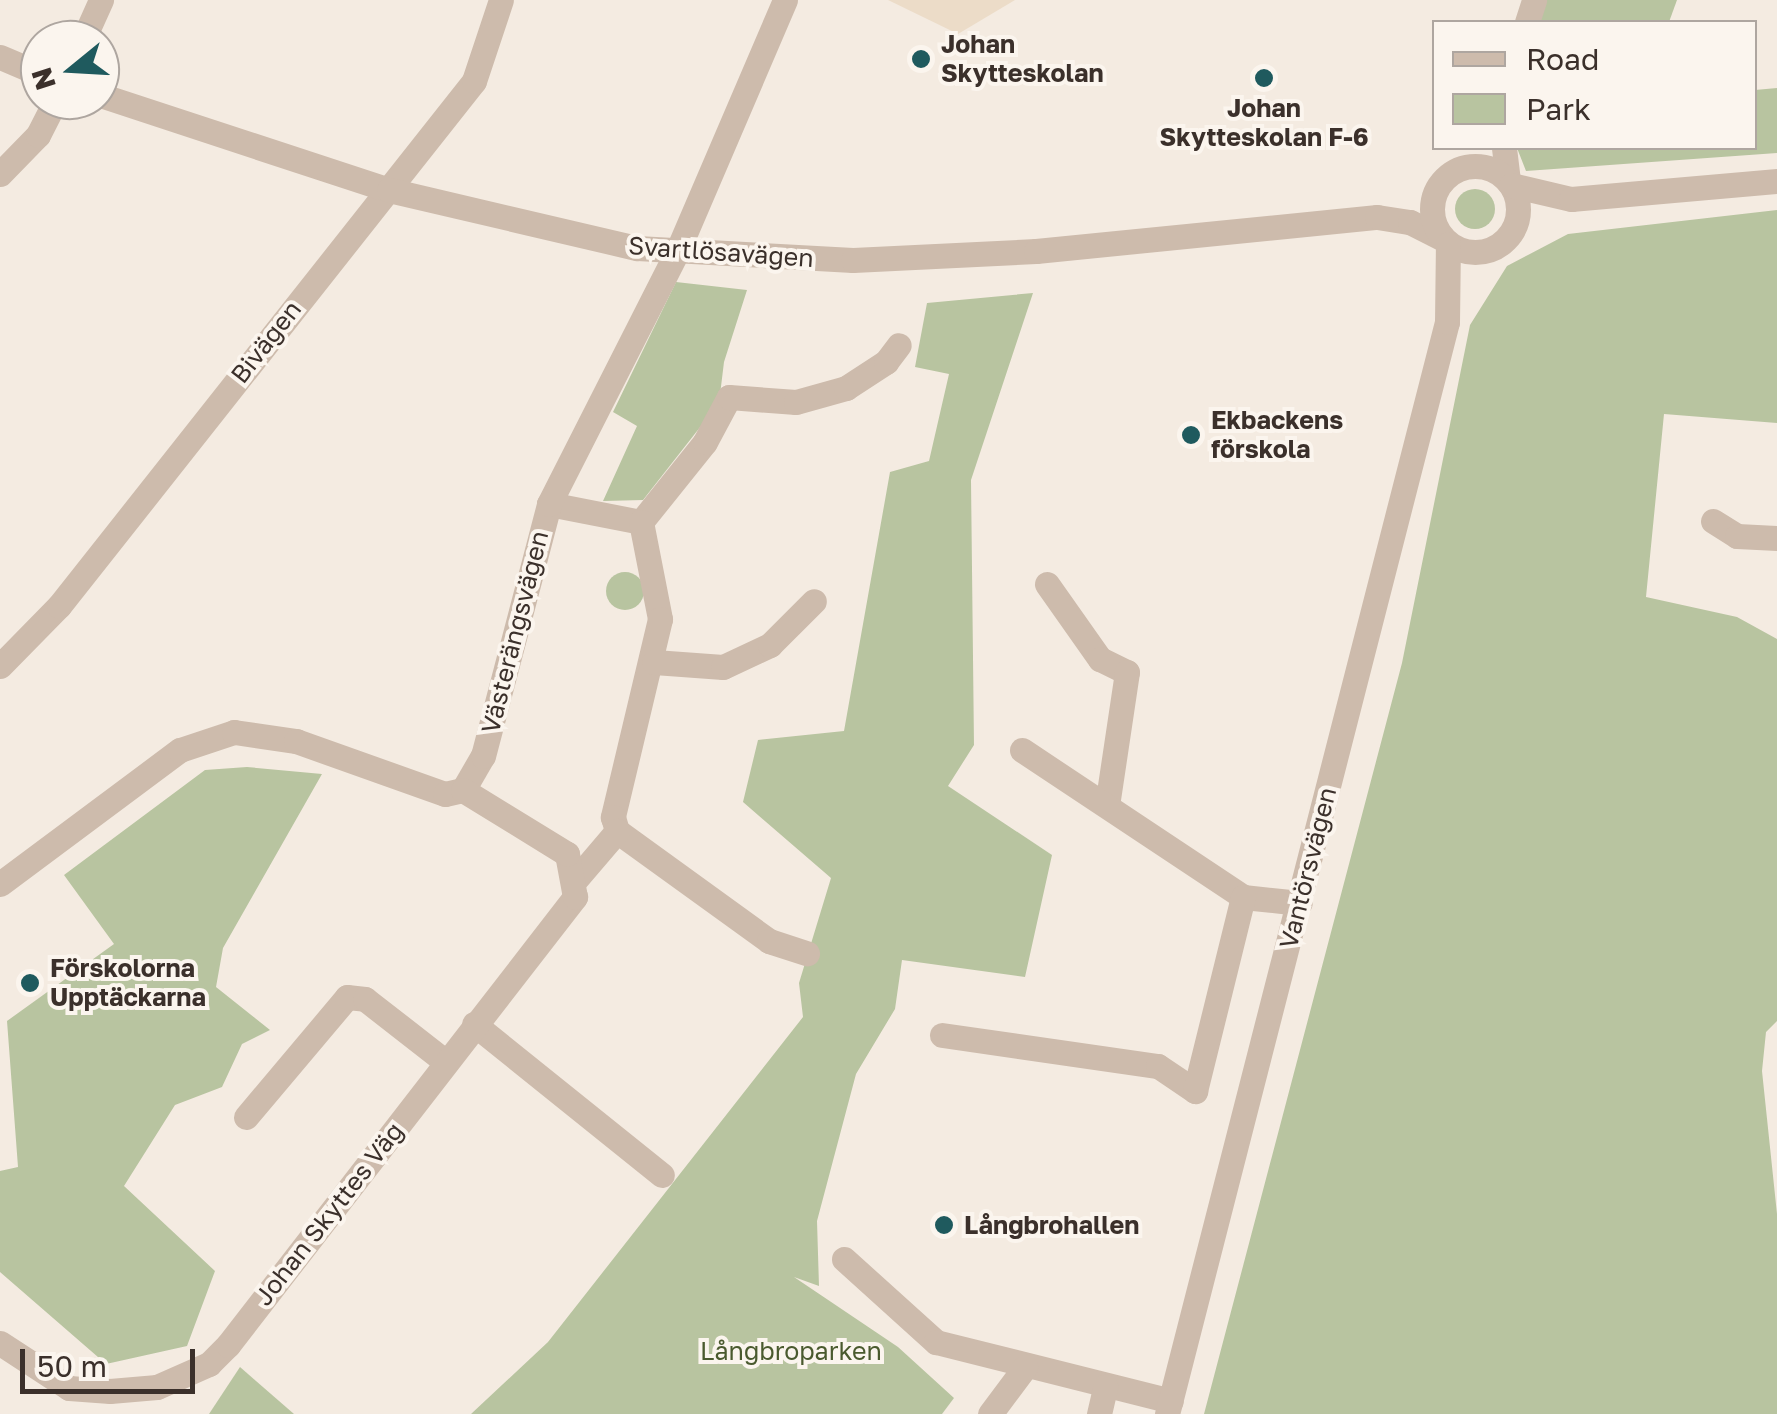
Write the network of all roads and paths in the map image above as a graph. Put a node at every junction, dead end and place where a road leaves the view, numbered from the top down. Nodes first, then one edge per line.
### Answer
1 (501, 0) edge
2 (785, 0) edge
3 (120, 102) edge
4 (46, 120) edge
5 (1476, 150) edge
6 (1504, 150) edge
7 (1454, 172) junction
8 (0, 174) edge
9 (1777, 180) edge
10 (1510, 183) junction
11 (389, 190) junction
12 (1587, 199) junction
13 (1361, 218) junction
14 (1445, 241) junction
15 (1502, 241) junction
16 (677, 252) junction
17 (1447, 322) junction
18 (899, 345) dead end
19 (549, 504) junction
20 (641, 522) junction
21 (1713, 522) dead end
22 (1777, 538) edge
23 (1047, 584) dead end
24 (814, 600) dead end
25 (654, 662) junction
26 (0, 666) edge
27 (1022, 750) dead end
28 (463, 790) junction
29 (1107, 806) junction
30 (617, 831) junction
31 (576, 878) junction
32 (0, 884) edge
33 (1242, 898) junction
34 (1300, 903) junction
35 (807, 953) dead end
36 (474, 1024) junction
37 (942, 1035) dead end
38 (446, 1062) junction
39 (246, 1117) dead end
40 (662, 1175) dead end
41 (844, 1260) dead end
42 (0, 1344) edge
43 (1025, 1367) junction
44 (1105, 1387) junction
45 (1169, 1408) edge
46 (990, 1414) edge
47 (1099, 1414) edge

1 - 11 street, Bivägen
2 - 16 street, Västerängsvägen
3 - 11 street, Svartlösavägen
4 - 8 street
5 - 7 street
6 - 10 street
7 - 10 street
7 - 13 street, Svartlösavägen
7 - 14 street
9 - 12 street
10 - 12 street
10 - 15 street
11 - 16 street, Svartlösavägen
11 - 26 street, Bivägen
12 - 15 street
13 - 14 street, Svartlösavägen
13 - 16 street, Svartlösavägen
14 - 15 street
14 - 17 street, Vantörsvägen
15 - 17 street, Vantörsvägen
16 - 19 street, Västerängsvägen
17 - 34 street, Vantörsvägen
18 - 20 street
19 - 20 street
19 - 28 street, Västerängsvägen
20 - 25 street
21 - 22 street
23 - 29 street
24 - 25 street
25 - 30 street
27 - 29 street
28 - 31 street
28 - 32 street
29 - 33 street
30 - 31 street, Johan Skyttes Väg
30 - 35 street
31 - 36 street, Johan Skyttes Väg
33 - 34 street
33 - 37 street
34 - 45 street, Vantörsvägen
36 - 38 street, Johan Skyttes Väg
36 - 40 street
38 - 39 street
38 - 42 street, Johan Skyttes Väg
41 - 43 street
43 - 44 street
43 - 46 street
44 - 45 street
44 - 47 street

